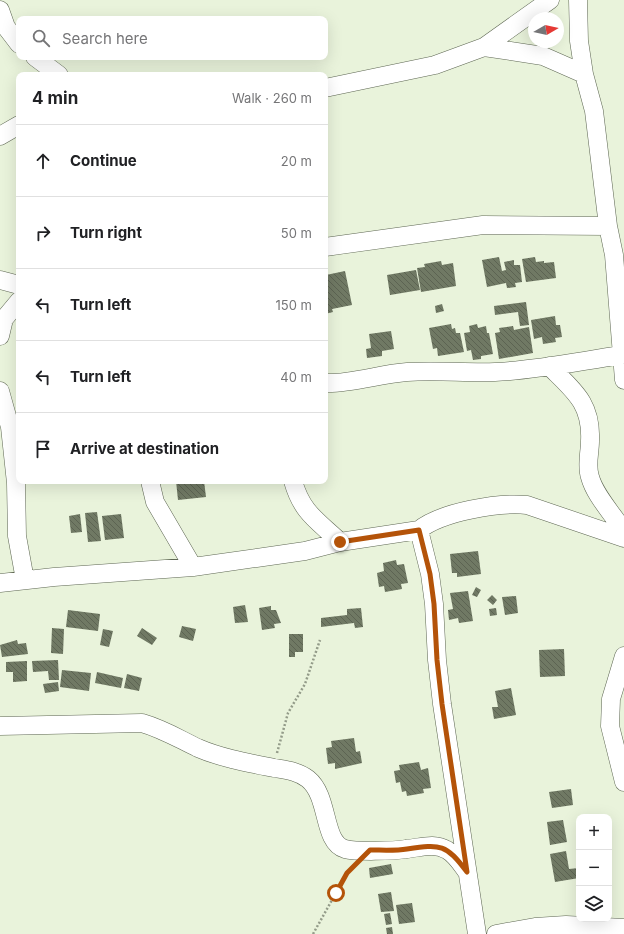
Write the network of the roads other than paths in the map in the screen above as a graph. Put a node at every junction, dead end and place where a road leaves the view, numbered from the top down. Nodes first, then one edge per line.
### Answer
1 (550, 0) edge
2 (578, 0) edge
3 (0, 11) edge
4 (16, 40) edge
5 (484, 47) junction
6 (39, 60) edge
7 (55, 72) edge
8 (584, 74) junction
9 (328, 87) edge
10 (16, 127) edge
11 (0, 136) edge
12 (608, 226) junction
13 (328, 247) edge
14 (619, 254) edge
15 (16, 305) edge
16 (0, 332) edge
17 (622, 355) junction
18 (549, 366) junction
19 (624, 380) edge
20 (328, 383) edge
21 (1, 401) edge
22 (151, 484) edge
23 (294, 484) edge
24 (419, 530) junction
25 (624, 532) edge
26 (624, 538) edge
27 (340, 542) junction
28 (193, 567) junction
29 (25, 580) junction
30 (0, 583) edge
31 (624, 656) edge
32 (0, 726) edge
33 (624, 782) edge
34 (467, 872) junction
35 (624, 928) edge
36 (477, 934) edge
37 (496, 934) edge

1 - 5 street
2 - 8 street
3 - 4 street
5 - 8 street
5 - 9 street
6 - 7 street
8 - 12 street
10 - 11 street
12 - 13 street
12 - 14 street
14 - 17 street
15 - 16 street
17 - 18 street
17 - 19 street
18 - 20 street
18 - 25 street
21 - 29 street
22 - 28 street
23 - 27 street
24 - 26 street
24 - 27 street
24 - 34 street
27 - 28 street
28 - 29 street
29 - 30 street
31 - 33 street
32 - 34 street
34 - 36 street
35 - 37 street

